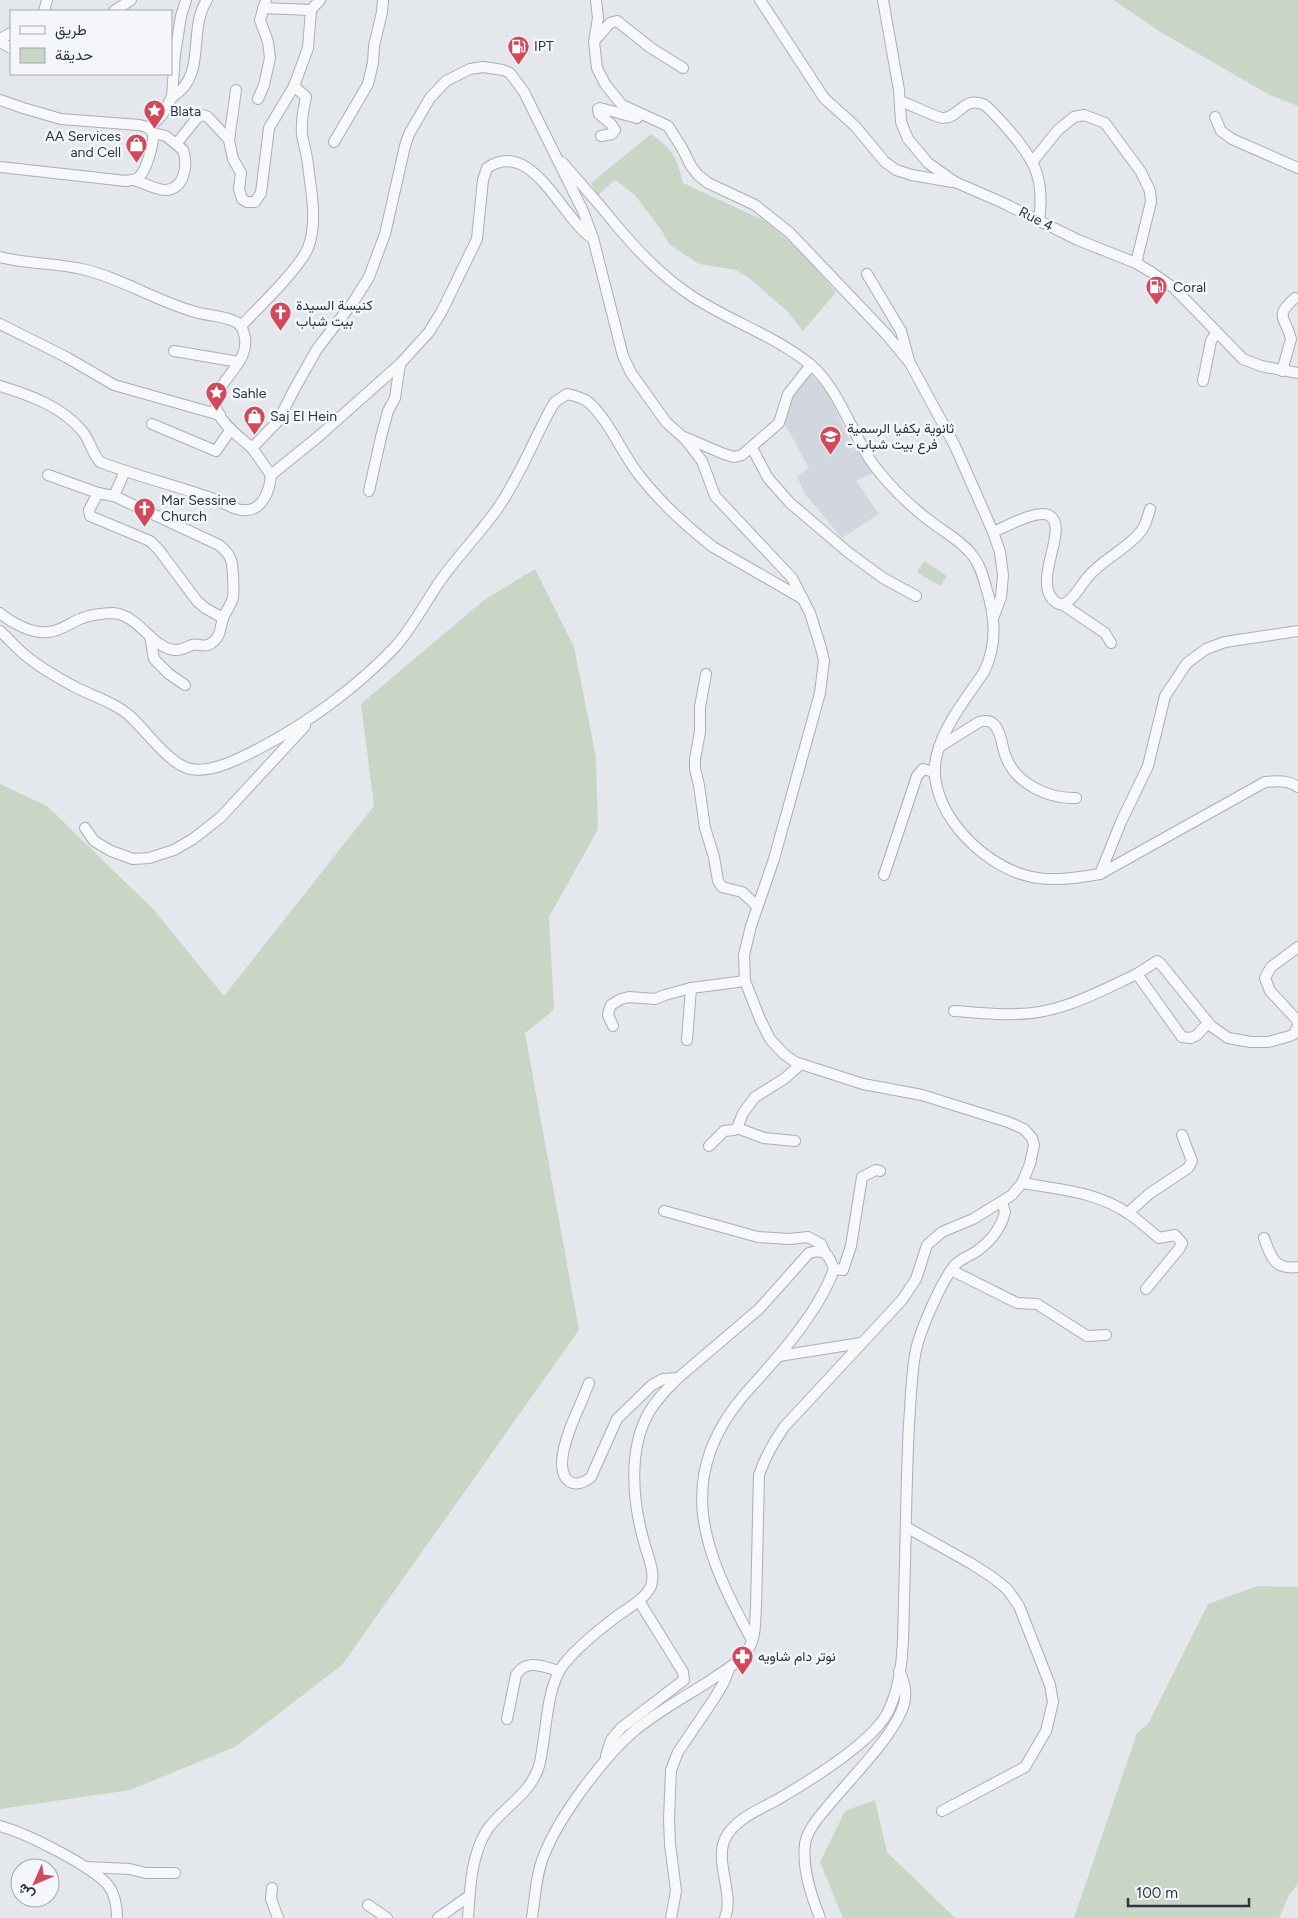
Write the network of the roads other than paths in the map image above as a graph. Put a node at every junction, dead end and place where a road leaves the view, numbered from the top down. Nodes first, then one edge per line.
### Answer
1 (186, 0) edge
2 (207, 0) edge
3 (320, 0) edge
4 (383, 0) edge
5 (596, 0) edge
6 (760, 0) edge
7 (883, 0) edge
8 (265, 4) edge
9 (311, 10) junction
10 (594, 42) junction
11 (683, 68) dead end
12 (294, 86) junction
13 (236, 90) dead end
14 (172, 97) junction
15 (258, 99) dead end
16 (0, 100) edge
17 (900, 100) junction
18 (1216, 117) dead end
19 (662, 123) junction
20 (151, 130) junction
21 (601, 136) dead end
22 (229, 140) junction
23 (334, 142) dead end
24 (177, 143) junction
25 (552, 151) junction
26 (1033, 161) junction
27 (0, 167) edge
28 (1298, 168) edge
29 (134, 180) junction
30 (955, 182) junction
31 (1039, 221) junction
32 (593, 238) junction
33 (0, 257) edge
34 (1136, 263) junction
35 (867, 274) dead end
36 (1295, 298) dead end
37 (0, 324) edge
38 (241, 326) junction
39 (1216, 332) junction
40 (174, 351) dead end
41 (239, 362) junction
42 (910, 363) junction
43 (400, 364) junction
44 (811, 365) junction
45 (1282, 371) junction
46 (1298, 373) edge
47 (1203, 381) dead end
48 (0, 386) edge
49 (220, 415) junction
50 (152, 424) dead end
51 (231, 428) junction
52 (679, 435) junction
53 (252, 448) junction
54 (752, 448) junction
55 (126, 471) junction
56 (48, 475) dead end
57 (272, 475) junction
58 (369, 491) dead end
59 (98, 492) junction
60 (114, 496) junction
61 (1150, 509) dead end
62 (993, 532) junction
63 (916, 596) dead end
64 (804, 600) junction
65 (1062, 604) junction
66 (0, 613) edge
67 (994, 617) junction
68 (223, 618) junction
69 (0, 631) edge
70 (1298, 631) edge
71 (150, 636) junction
72 (1111, 643) dead end
73 (706, 674) dead end
74 (185, 685) dead end
75 (313, 718) junction
76 (939, 747) junction
77 (934, 772) junction
78 (1298, 787) edge
79 (1076, 798) dead end
80 (85, 828) dead end
81 (1100, 874) junction
82 (884, 875) dead end
83 (757, 906) junction
84 (1298, 947) edge
85 (1137, 974) junction
86 (745, 981) junction
87 (691, 988) junction
88 (954, 1011) dead end
89 (1208, 1023) junction
90 (1298, 1025) edge
91 (613, 1026) dead end
92 (687, 1040) dead end
93 (801, 1064) junction
94 (737, 1128) junction
95 (1182, 1135) dead end
96 (795, 1140) dead end
97 (709, 1146) dead end
98 (880, 1172) dead end
99 (1022, 1183) junction
100 (1002, 1202) junction
101 (664, 1210) dead end
102 (1128, 1212) junction
103 (1264, 1238) dead end
104 (825, 1253) junction
105 (1298, 1267) edge
106 (834, 1269) junction
107 (951, 1270) junction
108 (1146, 1289) dead end
109 (1106, 1335) dead end
110 (861, 1343) junction
111 (779, 1356) junction
112 (678, 1378) junction
113 (589, 1383) dead end
114 (906, 1527) junction
115 (638, 1601) junction
116 (752, 1640) junction
117 (730, 1667) junction
118 (559, 1671) junction
119 (899, 1671) junction
120 (507, 1719) dead end
121 (604, 1762) junction
122 (942, 1811) dead end
123 (0, 1826) edge
124 (85, 1867) junction
125 (175, 1873) dead end
126 (272, 1888) dead end
127 (470, 1896) junction
128 (368, 1905) dead end
129 (117, 1918) edge
130 (278, 1918) edge
131 (387, 1918) edge
132 (438, 1918) edge
133 (468, 1918) edge
134 (532, 1918) edge
135 (671, 1918) edge
136 (725, 1918) edge
137 (820, 1918) edge

1 - 14 street
2 - 14 street
3 - 9 street
4 - 23 street
5 - 10 street
6 - 30 street
7 - 17 street, Rue 4
8 - 9 street
8 - 15 street
9 - 12 street
10 - 11 street
10 - 19 street
12 - 22 street
12 - 38 street
13 - 22 street
14 - 20 street
16 - 20 street
17 - 26 street
17 - 30 street, Rue 4
18 - 28 street
19 - 21 street
19 - 42 street
20 - 24 street
20 - 29 street
22 - 24 street
24 - 29 street
25 - 32 street
25 - 44 street
25 - 53 street
26 - 31 street
26 - 34 street
27 - 29 street
30 - 31 street, Rue 4
31 - 34 street, Rue 4
32 - 43 street
32 - 52 street
33 - 38 street
34 - 39 street, Rue 4
35 - 42 street
36 - 45 street
37 - 49 street
38 - 41 street
39 - 45 street, Rue 4
39 - 47 street
40 - 41 street
41 - 49 street
42 - 62 street
43 - 57 street
43 - 58 street
44 - 54 street
44 - 67 street
45 - 46 street, Rue 4
48 - 55 street
49 - 51 street
50 - 51 street
51 - 53 street
52 - 54 street
52 - 64 street
53 - 57 street
54 - 63 street
55 - 57 street
55 - 60 street
56 - 59 street
59 - 60 street
59 - 68 street
60 - 68 street
61 - 65 street
62 - 65 street
62 - 67 street
64 - 75 street
64 - 83 street
65 - 72 street
66 - 71 street
67 - 76 street
68 - 71 street
69 - 75 street
70 - 81 street
71 - 74 street
73 - 83 street
75 - 80 street
76 - 77 street
76 - 79 street
77 - 81 street
77 - 82 street
78 - 81 street
83 - 86 street
84 - 90 street
85 - 88 street
85 - 89 street
85 - 89 street
86 - 87 street
86 - 93 street
87 - 91 street
87 - 92 street
89 - 90 street
93 - 94 street
93 - 99 street
94 - 96 street
94 - 97 street
95 - 102 street
98 - 106 street
99 - 100 street
99 - 102 street
100 - 107 street
100 - 110 street
101 - 104 street
102 - 108 street
103 - 105 street
104 - 106 street
104 - 112 street
106 - 111 street
107 - 109 street
107 - 114 street
110 - 111 street
110 - 116 street
111 - 116 street
112 - 113 street
112 - 115 street
114 - 119 street
114 - 122 street
115 - 118 street
115 - 121 street
116 - 117 street
117 - 121 street
117 - 135 street
118 - 120 street
118 - 127 street
119 - 136 street
119 - 137 street
121 - 134 street
123 - 124 street
124 - 125 street
124 - 129 street
126 - 130 street
127 - 132 street
127 - 133 street
128 - 131 street

